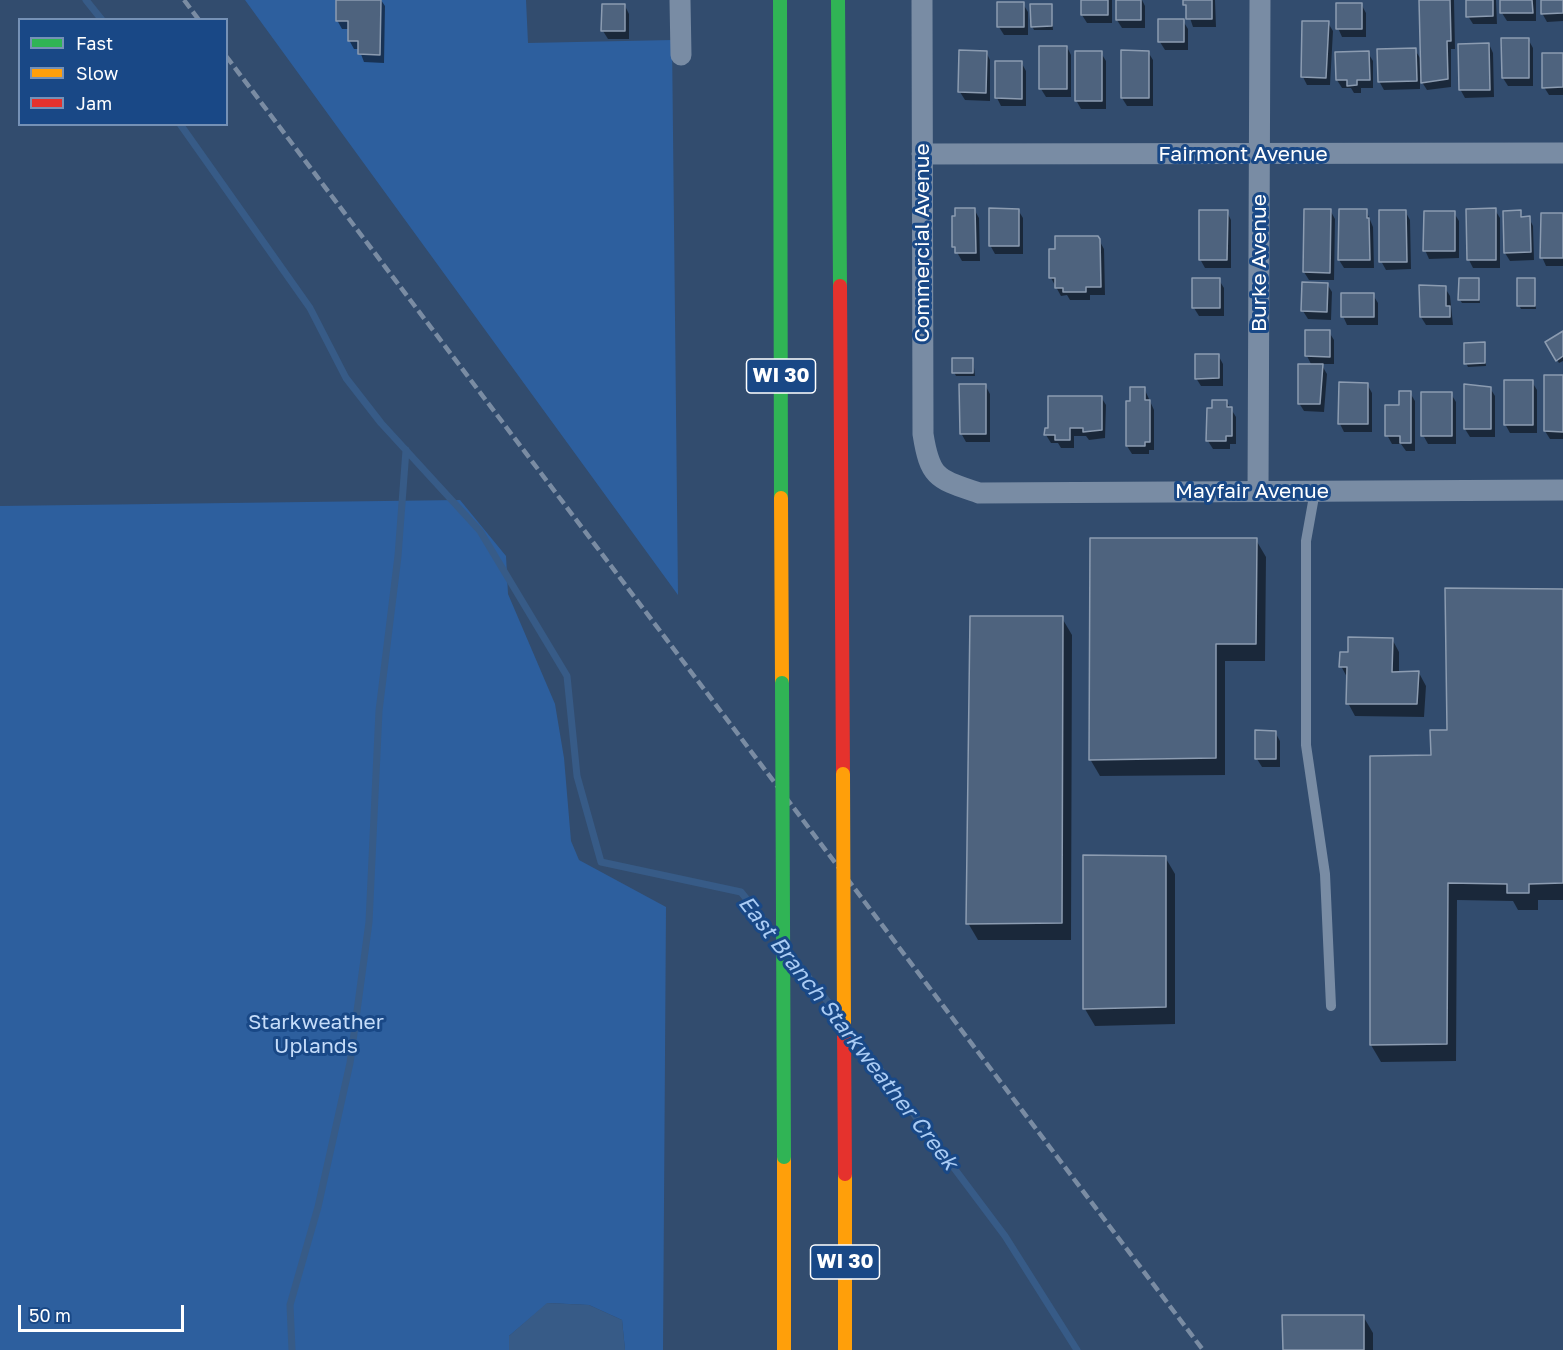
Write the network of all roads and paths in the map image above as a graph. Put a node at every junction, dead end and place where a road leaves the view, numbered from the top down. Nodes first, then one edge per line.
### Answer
1 (680, 0) edge
2 (773, 0) edge
3 (780, 0) edge
4 (838, 0) edge
5 (922, 0) edge
6 (1260, 0) edge
7 (681, 56) dead end
8 (780, 70) junction
9 (853, 72) dead end
10 (1259, 153) junction
11 (1563, 153) edge
12 (922, 154) junction
13 (840, 214) junction
14 (942, 481) joint
15 (1563, 490) edge
16 (1258, 491) junction
17 (1315, 491) junction
18 (1331, 1006) dead end
19 (784, 1251) junction
20 (779, 1350) edge
21 (784, 1350) edge
22 (845, 1350) edge

1 - 7 street
2 - 8 highway
3 - 8 highway, WI 30
4 - 13 highway, WI 30
5 - 12 street, Commercial Avenue
6 - 10 street, Burke Avenue
8 - 19 highway, WI 30, bridge
9 - 13 highway
10 - 11 street, Fairmont Avenue
10 - 12 street, Fairmont Avenue
10 - 16 street, Burke Avenue
12 - 14 street, Commercial Avenue
13 - 22 highway, WI 30, bridge
14 - 16 street, Mayfair Avenue
15 - 17 street, Mayfair Avenue
16 - 17 street, Mayfair Avenue
17 - 18 lane
19 - 20 highway
19 - 21 highway, WI 30

